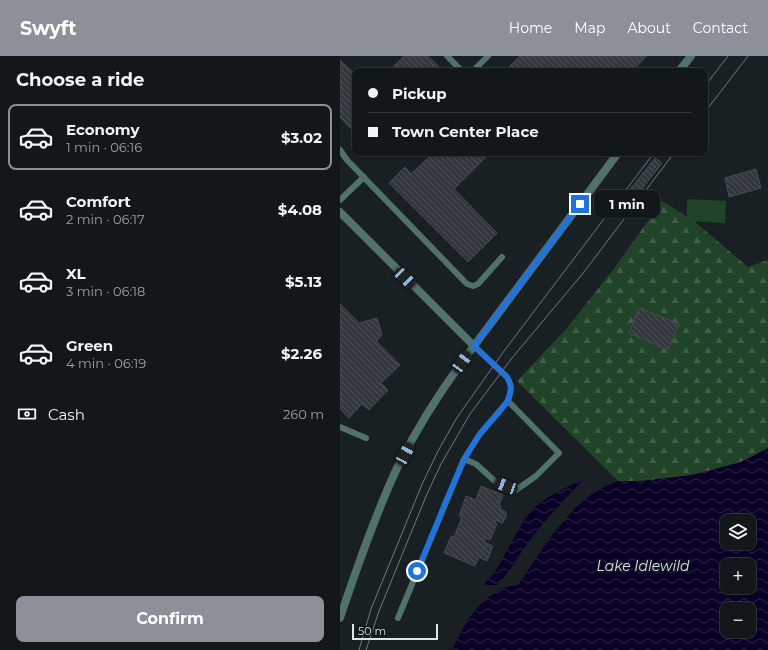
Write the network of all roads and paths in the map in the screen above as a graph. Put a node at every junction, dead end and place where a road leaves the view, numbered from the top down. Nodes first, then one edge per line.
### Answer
1 (447, 56) edge
2 (488, 56) edge
3 (691, 56) edge
4 (459, 68) edge
5 (476, 68) edge
6 (681, 68) edge
7 (340, 150) edge
8 (616, 156) edge
9 (364, 177) junction
10 (340, 200) edge
11 (340, 212) edge
12 (502, 257) dead end
13 (474, 346) junction
14 (508, 401) junction
15 (340, 427) edge
16 (366, 438) dead end
17 (464, 458) junction
18 (343, 595) edge
19 (340, 618) edge
20 (398, 618) dead end

1 - 4 lane
2 - 5 lane
3 - 6 street
7 - 9 lane
8 - 13 street
9 - 10 lane
9 - 12 lane
11 - 13 street
13 - 14 lane
13 - 18 street
14 - 17 lane
14 - 17 lane
15 - 16 lane
17 - 20 lane
18 - 19 street

